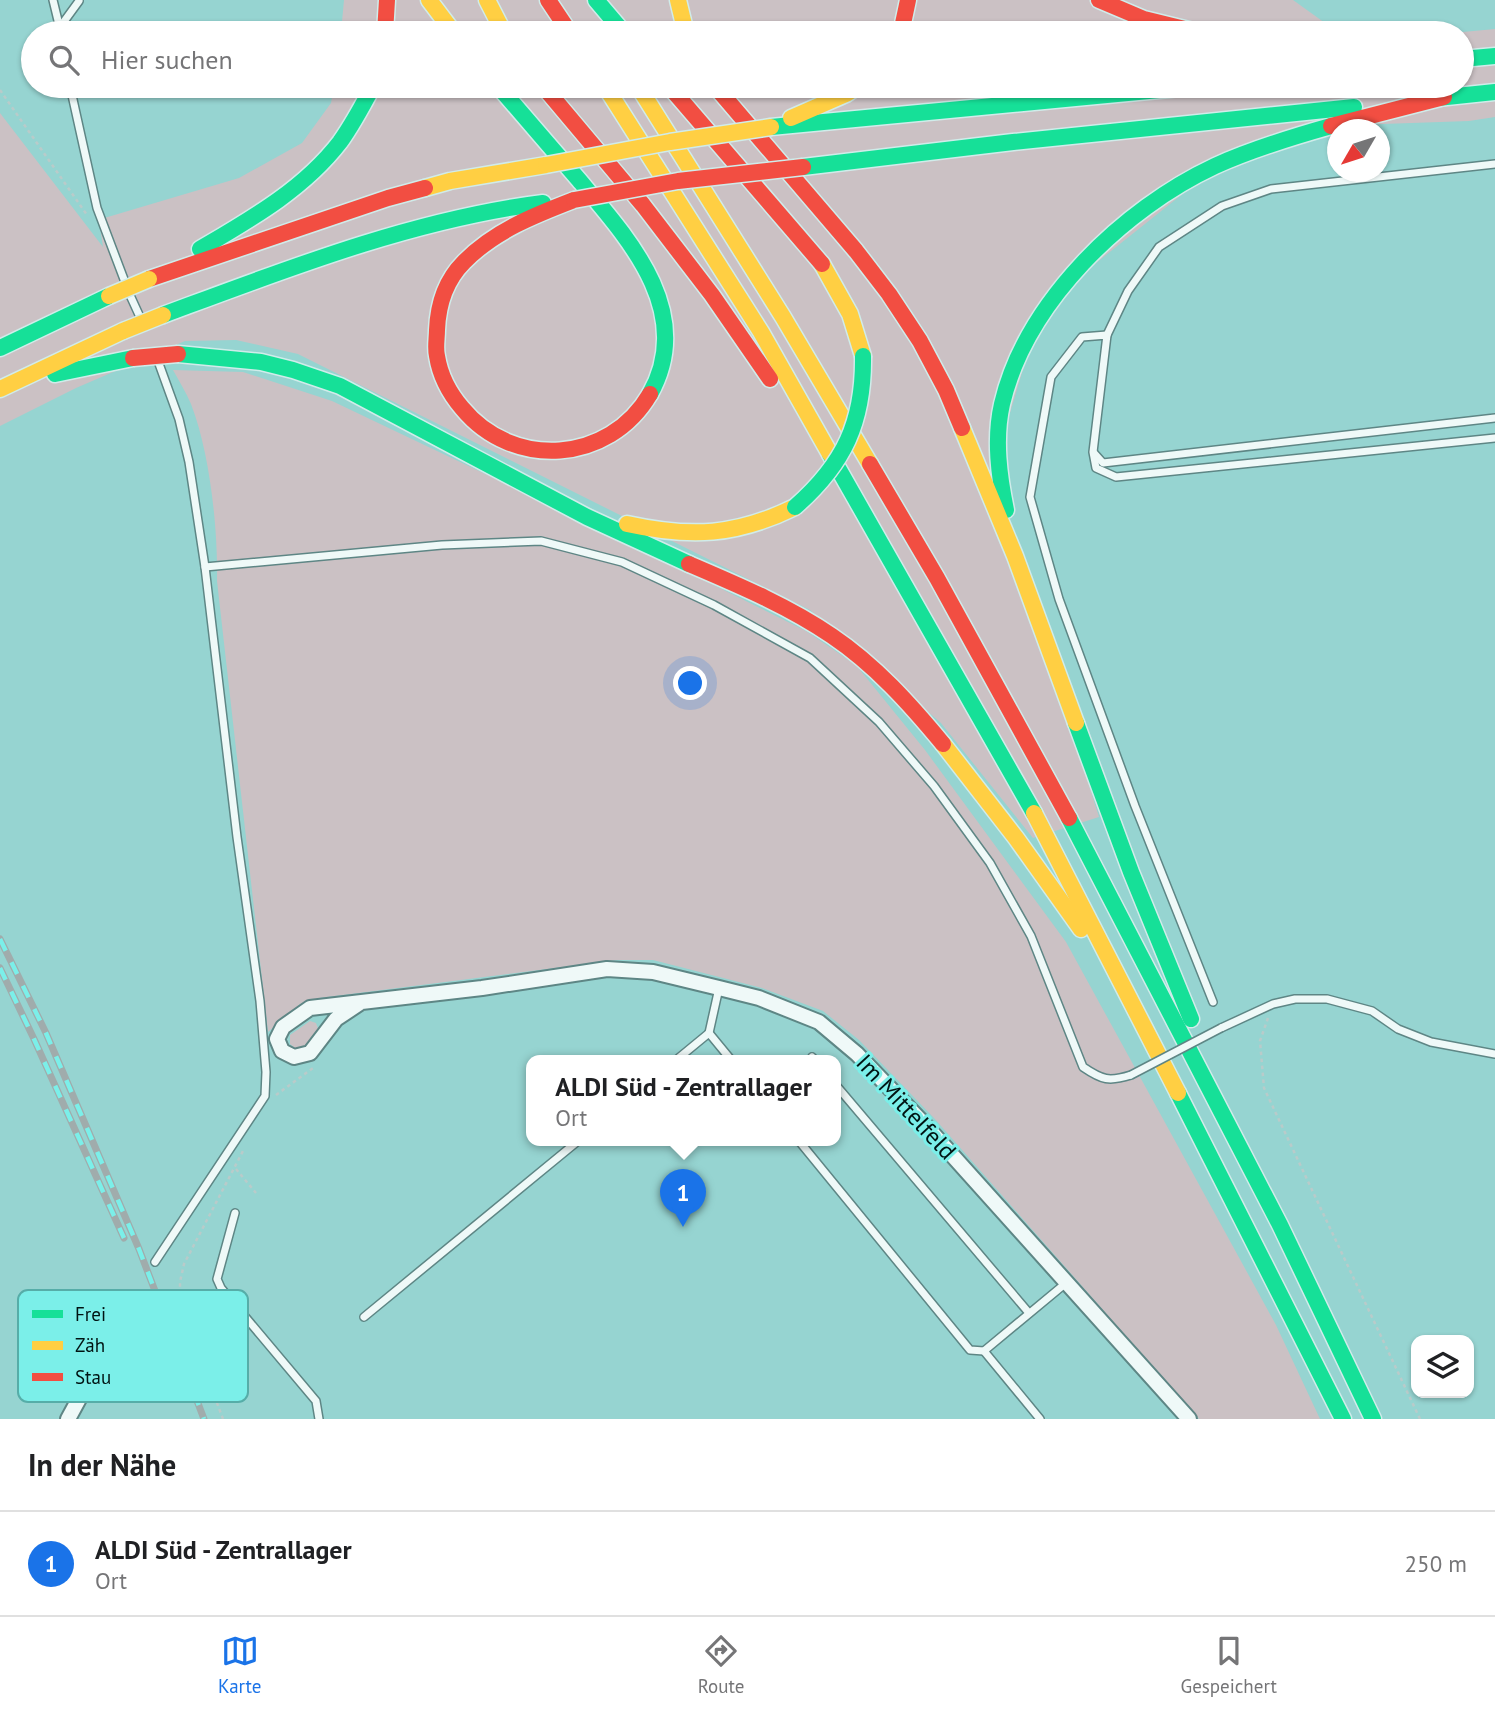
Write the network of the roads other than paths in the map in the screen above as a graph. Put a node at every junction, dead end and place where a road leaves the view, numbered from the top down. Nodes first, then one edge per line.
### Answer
1 (53, 0) edge
2 (387, 0) edge
3 (429, 0) edge
4 (487, 0) edge
5 (548, 0) edge
6 (580, 0) edge
7 (596, 0) edge
8 (678, 0) edge
9 (908, 0) edge
10 (1099, 0) edge
11 (79, 1) edge
12 (58, 21) edge
13 (66, 21) edge
14 (386, 21) edge
15 (445, 21) edge
16 (498, 21) edge
17 (562, 21) edge
18 (595, 21) edge
19 (614, 21) edge
20 (683, 21) edge
21 (904, 21) edge
22 (1152, 21) edge
23 (1495, 56) edge
24 (1474, 58) edge
25 (1495, 92) edge
26 (1474, 94) edge
27 (73, 98) edge
28 (367, 98) edge
29 (508, 98) edge
30 (553, 98) edge
31 (614, 98) edge
32 (646, 98) edge
33 (679, 98) edge
34 (725, 98) edge
35 (837, 98) edge
36 (1085, 98) edge
37 (1434, 98) edge
38 (1440, 98) edge
39 (771, 127) junction
40 (1495, 164) edge
41 (574, 200) junction
42 (149, 279) junction
43 (144, 327) dead end
44 (1108, 335) junction
45 (0, 348) edge
46 (153, 350) dead end
47 (4, 387) edge
48 (1495, 418) edge
49 (1495, 439) edge
50 (1093, 452) junction
51 (860, 506) junction
52 (572, 508) junction
53 (1015, 556) junction
54 (205, 567) junction
55 (719, 988) junction
56 (1213, 1002) dead end
57 (360, 1003) junction
58 (1141, 1021) junction
59 (709, 1033) junction
60 (1495, 1054) edge
61 (683, 1055) edge
62 (728, 1055) edge
63 (841, 1091) edge
64 (1239, 1145) junction
65 (572, 1146) edge
66 (803, 1146) edge
67 (235, 1213) dead end
68 (155, 1262) dead end
69 (1066, 1283) junction
70 (223, 1290) edge
71 (1029, 1313) junction
72 (364, 1317) dead end
73 (248, 1320) edge
74 (984, 1351) junction
75 (77, 1402) edge
76 (68, 1419) edge
77 (319, 1419) edge
78 (1040, 1419) edge
79 (1189, 1419) edge
80 (1343, 1419) edge
81 (1373, 1419) edge

1 - 12 lane
2 - 14 highway
3 - 15 highway
4 - 16 highway
5 - 17 highway
6 - 18 highway
7 - 19 highway
8 - 20 highway
9 - 21 highway
10 - 22 highway
11 - 13 lane
23 - 24 highway
25 - 26 highway
27 - 43 lane
28 - 42 highway
29 - 41 highway
30 - 51 highway
31 - 51 highway
32 - 64 highway
33 - 52 highway, bridge
34 - 53 highway
35 - 39 highway
36 - 39 highway
37 - 41 highway, bridge
38 - 53 highway
39 - 42 highway, bridge
40 - 44 lane
41 - 47 highway, bridge
42 - 45 highway, bridge
44 - 50 lane
44 - 56 lane
46 - 54 lane
47 - 52 highway, bridge
48 - 50 lane
49 - 50 lane
51 - 58 highway
52 - 58 highway
53 - 64 highway
54 - 60 lane, bridge
54 - 68 lane
55 - 57 street, Im Mittelfeld
55 - 59 lane
55 - 69 street, Im Mittelfeld
57 - 57 street, Im Mittelfeld
58 - 80 highway
59 - 61 lane
59 - 62 lane
63 - 71 lane
64 - 81 highway
65 - 72 lane
66 - 74 lane
67 - 70 lane
69 - 71 lane
69 - 79 street, Im Mittelfeld
71 - 74 lane
73 - 77 lane
74 - 78 lane
75 - 76 street

